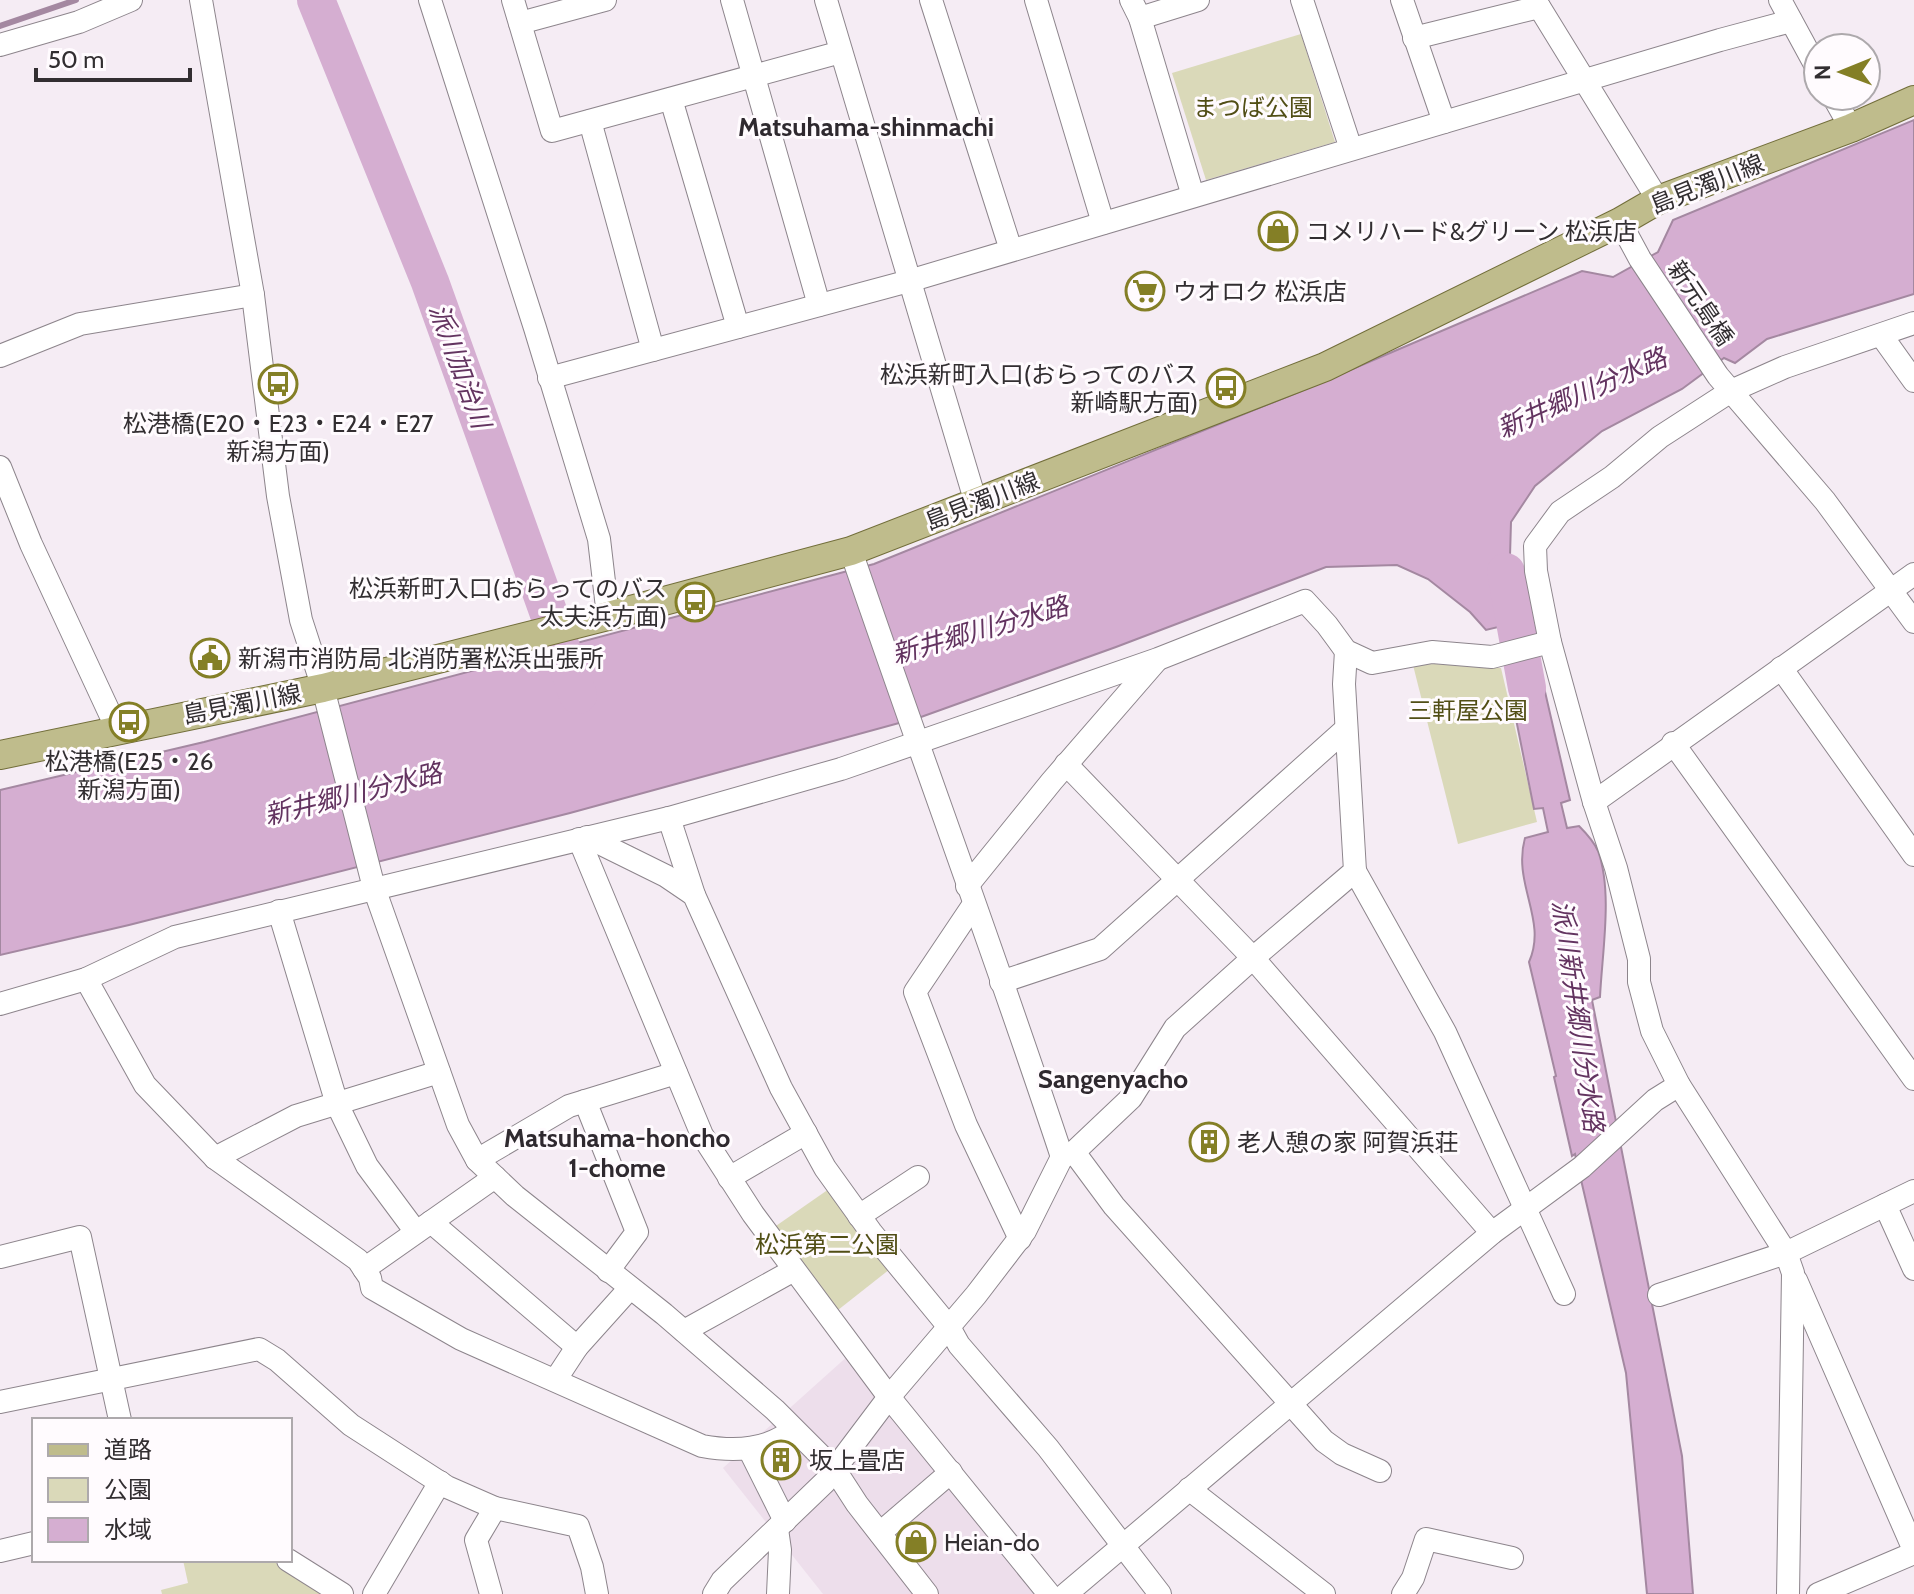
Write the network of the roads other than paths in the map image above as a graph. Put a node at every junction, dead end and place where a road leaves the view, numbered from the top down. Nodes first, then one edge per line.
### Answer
1 (131, 0) edge
2 (201, 0) edge
3 (430, 0) edge
4 (513, 0) edge
5 (605, 0) edge
6 (732, 0) edge
7 (826, 0) edge
8 (931, 0) edge
9 (1036, 0) edge
10 (1198, 0) edge
11 (1302, 0) edge
12 (1402, 0) edge
13 (1780, 0) edge
14 (1537, 3) edge
15 (1136, 9) edge
16 (1791, 21) junction
17 (520, 23) junction
18 (1414, 38) junction
19 (1802, 41) edge
20 (0, 45) edge
21 (841, 52) junction
22 (754, 76) junction
23 (1585, 81) junction
24 (671, 99) junction
25 (1914, 100) edge
26 (1842, 112) edge
27 (590, 121) junction
28 (1444, 122) junction
29 (1851, 128) junction
30 (1351, 149) junction
31 (1193, 196) junction
32 (1658, 200) junction
33 (1620, 222) junction
34 (1103, 223) junction
35 (1011, 250) junction
36 (909, 281) junction
37 (253, 295) junction
38 (819, 305) junction
39 (1914, 323) edge
40 (738, 327) junction
41 (1881, 335) junction
42 (653, 350) junction
43 (0, 356) edge
44 (549, 378) junction
45 (1914, 381) edge
46 (1725, 384) junction
47 (0, 467) edge
48 (976, 503) junction
49 (855, 563) junction
50 (1914, 574) edge
51 (1891, 590) junction
52 (608, 616) junction
53 (1914, 622) edge
54 (1550, 642) junction
55 (1346, 651) junction
56 (1158, 659) junction
57 (1781, 668) junction
58 (323, 688) junction
59 (117, 729) junction
60 (1346, 729) junction
61 (913, 734) junction
62 (1673, 743) junction
63 (0, 755) edge
64 (1066, 764) junction
65 (1594, 802) junction
66 (669, 818) junction
67 (583, 838) junction
68 (1914, 855) edge
69 (1355, 871) junction
70 (1177, 879) junction
71 (374, 888) junction
72 (694, 895) junction
73 (971, 895) junction
74 (279, 911) junction
75 (1253, 958) junction
76 (86, 979) junction
77 (1001, 982) junction
78 (0, 1004) edge
79 (439, 1072) junction
80 (676, 1073) junction
81 (1914, 1079) edge
82 (1679, 1085) junction
83 (585, 1101) junction
84 (337, 1104) junction
85 (806, 1133) junction
86 (1068, 1155) junction
87 (215, 1158) junction
88 (477, 1160) junction
89 (495, 1177) junction
90 (918, 1177) dead end
91 (729, 1178) junction
92 (1914, 1191) edge
93 (1885, 1205) junction
94 (1527, 1207) junction
95 (859, 1216) junction
96 (423, 1227) junction
97 (1492, 1233) junction
98 (1020, 1239) junction
99 (0, 1257) edge
100 (1789, 1263) junction
101 (364, 1269) junction
102 (1914, 1269) edge
103 (794, 1270) junction
104 (608, 1271) junction
105 (630, 1288) junction
106 (1564, 1294) dead end
107 (1659, 1295) dead end
108 (949, 1327) junction
109 (684, 1331) junction
110 (577, 1347) junction
111 (111, 1378) junction
112 (556, 1379) junction
113 (889, 1397) junction
114 (0, 1402) edge
115 (1291, 1402) junction
116 (120, 1418) edge
117 (793, 1429) junction
118 (749, 1449) junction
119 (835, 1470) junction
120 (1380, 1471) dead end
121 (951, 1472) junction
122 (440, 1482) junction
123 (1189, 1489) junction
124 (495, 1508) junction
125 (781, 1525) junction
126 (880, 1533) junction
127 (32, 1543) edge
128 (1123, 1546) junction
129 (0, 1551) edge
130 (1914, 1552) edge
131 (1512, 1558) dead end
132 (291, 1562) edge
133 (1044, 1587) edge
134 (342, 1594) edge
135 (374, 1594) edge
136 (491, 1594) edge
137 (597, 1594) edge
138 (714, 1594) edge
139 (778, 1594) edge
140 (927, 1594) edge
141 (1020, 1594) edge
142 (1066, 1594) edge
143 (1160, 1594) edge
144 (1324, 1594) edge
145 (1403, 1594) edge
146 (1788, 1594) edge
147 (1818, 1594) edge

1 - 20 street
2 - 37 street
3 - 44 street
4 - 17 street
5 - 17 street
6 - 22 street
7 - 21 street
8 - 35 street
9 - 34 street
10 - 15 street
11 - 30 street
12 - 18 street
13 - 16 street
14 - 18 street
14 - 23 street
15 - 31 street
16 - 19 street
16 - 23 street
17 - 27 street
18 - 28 street
21 - 22 street
21 - 36 street
22 - 24 street
22 - 38 street
23 - 28 street
23 - 32 street
24 - 27 street
24 - 40 street
25 - 29 main road, 島見濁川線
26 - 29 street
27 - 42 street
28 - 30 street
29 - 32 main road, 島見濁川線
30 - 31 street
31 - 34 street
32 - 33 main road, 島見濁川線
33 - 46 street, 新元島橋
33 - 48 main road, 島見濁川線
34 - 35 street
35 - 36 street
36 - 38 street
36 - 48 street
37 - 43 street
37 - 58 street
38 - 40 street
39 - 41 street
40 - 42 street
41 - 45 street
41 - 46 street
42 - 44 street
44 - 52 street
46 - 51 street, 新元島橋
46 - 54 street
47 - 59 street
48 - 49 main road, 島見濁川線
49 - 52 main road, 島見濁川線
49 - 61 street
50 - 51 street
51 - 53 street, 新元島橋
51 - 57 street
52 - 58 main road, 島見濁川線
54 - 55 street
54 - 65 street
55 - 56 street
55 - 60 street
56 - 61 street
56 - 64 street
57 - 62 street
57 - 68 street
58 - 59 main road, 島見濁川線
58 - 71 street
59 - 63 main road, 島見濁川線
60 - 69 street
60 - 70 street
61 - 66 street
61 - 73 street
62 - 65 street
62 - 81 street
64 - 70 street
64 - 73 street
65 - 82 street
66 - 67 street
66 - 72 street
67 - 71 street
67 - 72 street
67 - 80 street
69 - 75 street
69 - 94 street
70 - 75 street
70 - 77 street
71 - 74 street
71 - 79 street
72 - 85 street
73 - 77 street
73 - 98 street
74 - 76 street
74 - 84 street
75 - 86 street
75 - 97 street
76 - 78 street
76 - 87 street
77 - 86 street
79 - 84 street
79 - 88 street
80 - 83 street
80 - 91 street
82 - 94 street
82 - 100 street
83 - 88 street
83 - 104 street
84 - 87 street
84 - 96 street
85 - 91 street
85 - 95 street
86 - 98 street
86 - 115 street
87 - 101 street
88 - 89 street
89 - 96 street
89 - 104 street
90 - 95 street
91 - 103 street
92 - 93 street
93 - 100 street
93 - 102 street
94 - 97 street
94 - 106 street
95 - 108 street
96 - 101 street
96 - 110 street
97 - 115 street
98 - 108 street
99 - 111 street
100 - 107 street
100 - 130 street
100 - 146 street
101 - 112 street
103 - 109 street
103 - 113 street
104 - 105 street
105 - 109 street
105 - 110 street
108 - 113 street
108 - 128 street
109 - 117 street
110 - 112 street
111 - 114 street
111 - 116 street
111 - 122 street
112 - 118 street
113 - 119 street
113 - 121 street
115 - 120 street
115 - 123 street
117 - 118 street
117 - 119 street
118 - 125 street
119 - 125 street
119 - 126 street
121 - 126 street
121 - 133 street
122 - 124 street
122 - 135 street
123 - 128 street
123 - 144 street
124 - 136 street
124 - 137 street
125 - 138 street
125 - 139 street
126 - 140 street
127 - 129 street
128 - 142 street
128 - 143 street
130 - 147 street
131 - 145 street
132 - 134 street
133 - 141 street

